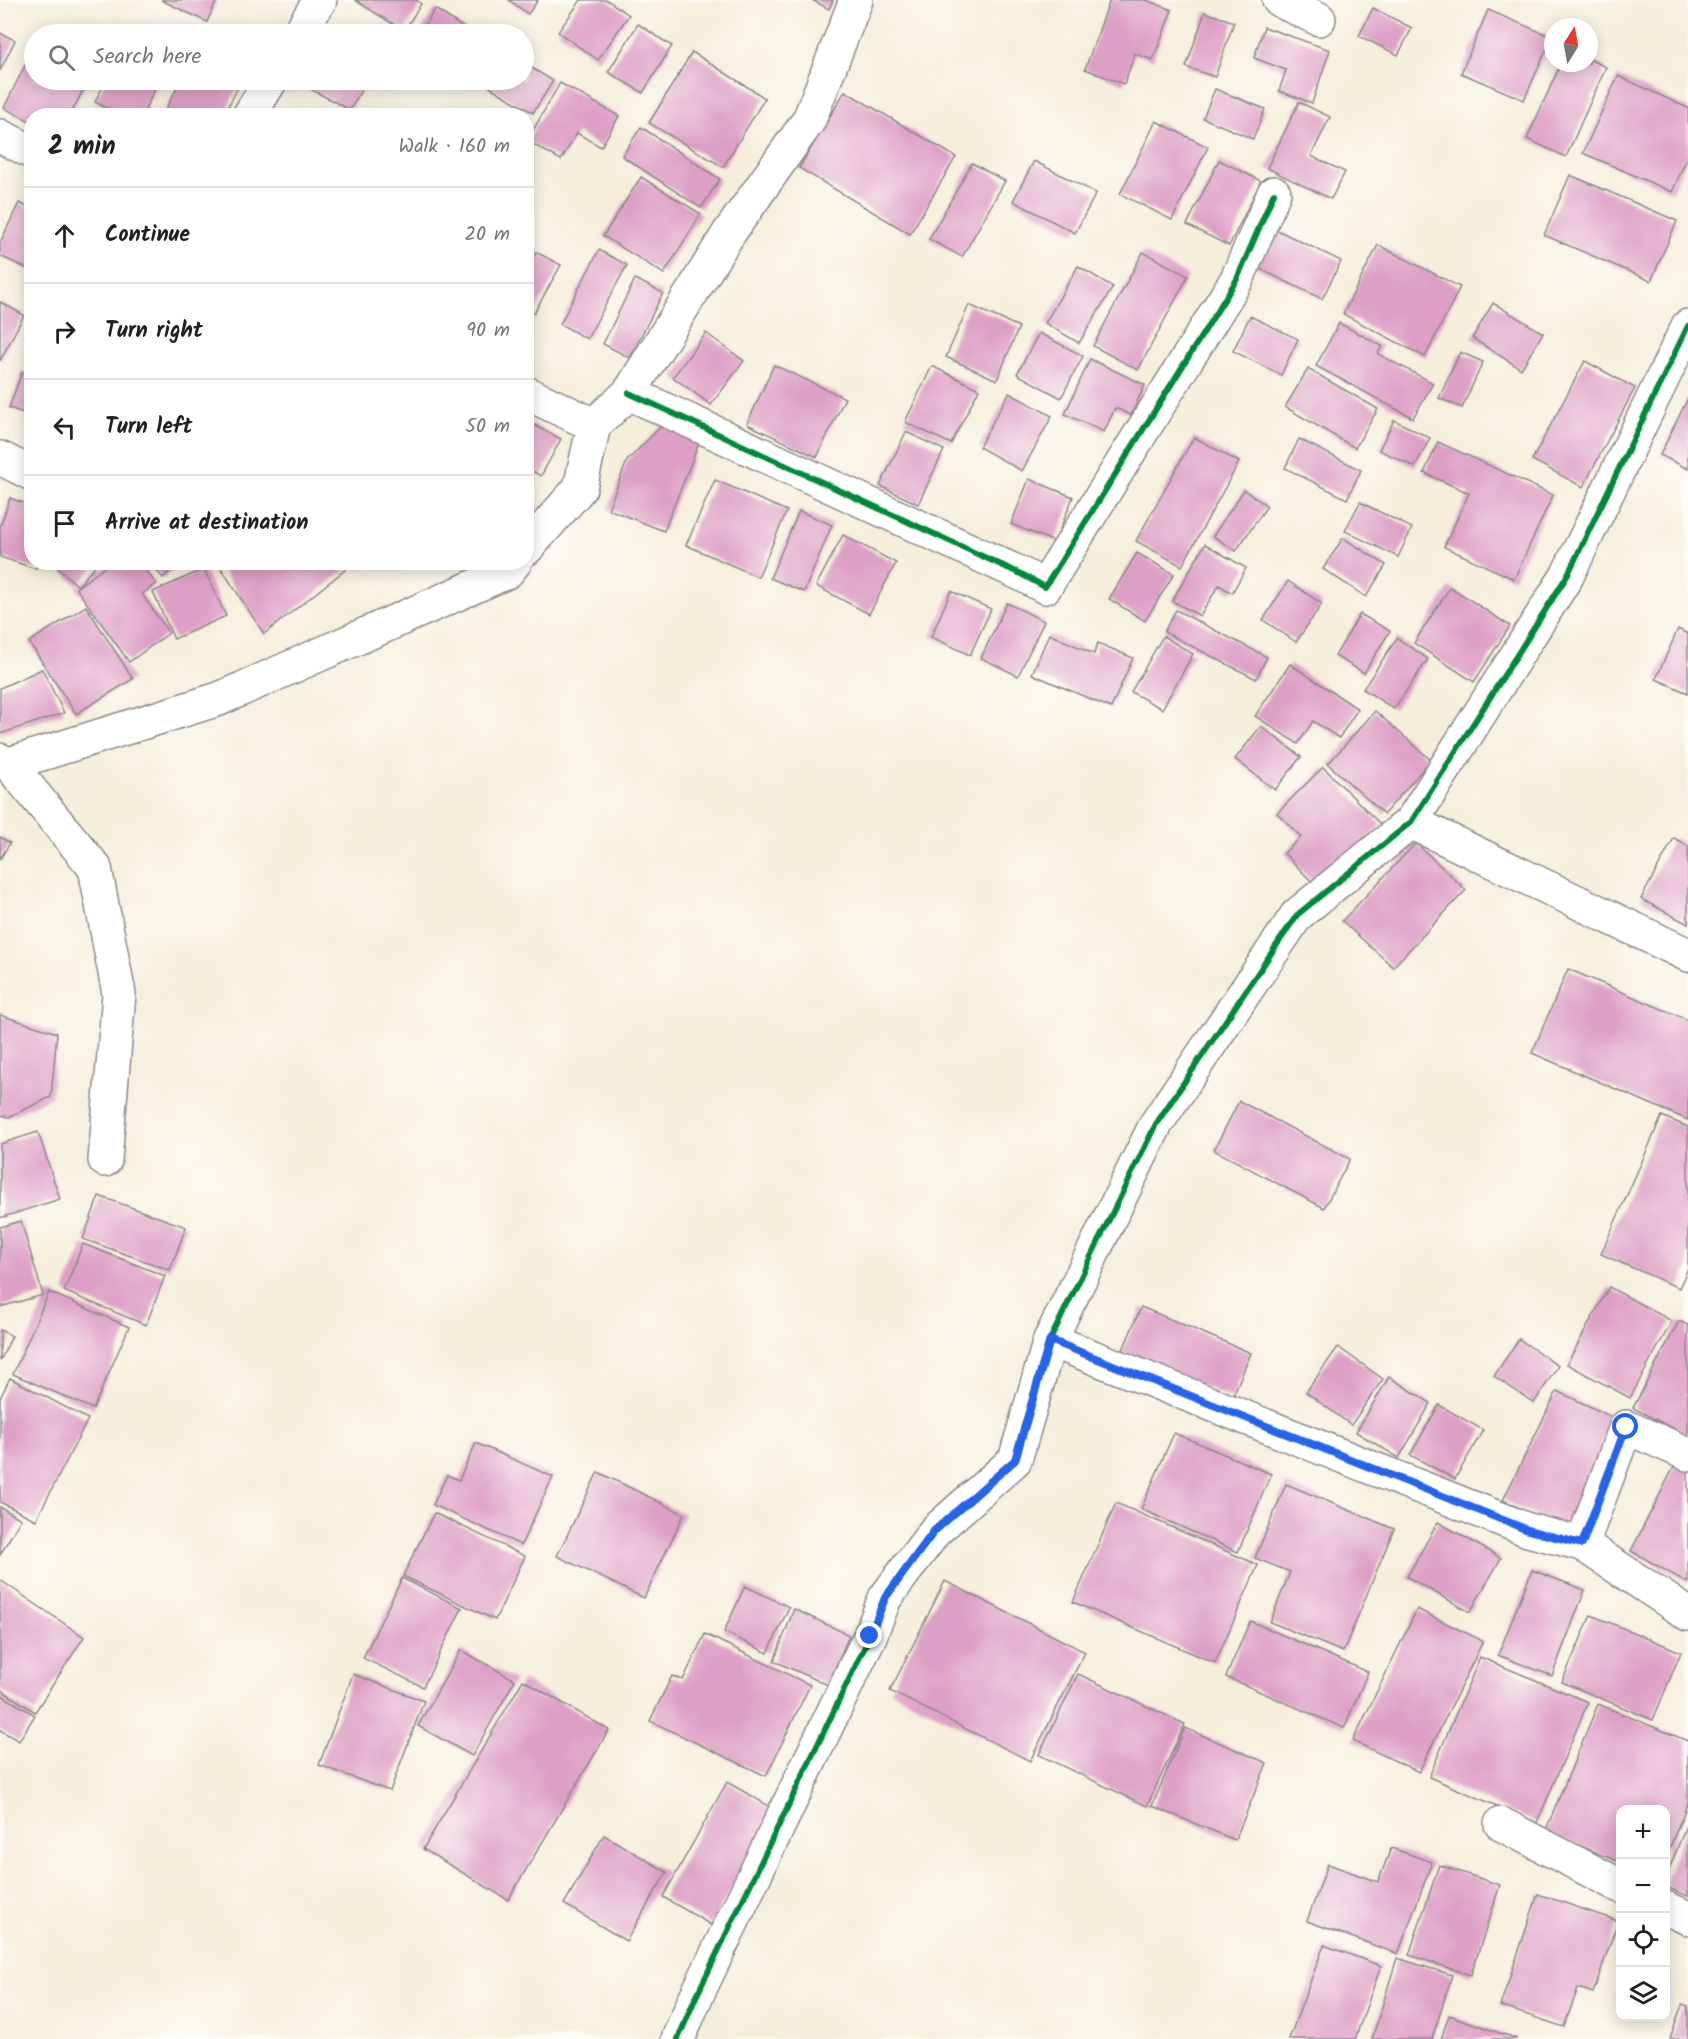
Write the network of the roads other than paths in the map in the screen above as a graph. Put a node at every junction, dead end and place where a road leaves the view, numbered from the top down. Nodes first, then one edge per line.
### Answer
1 (320, 0) edge
2 (856, 0) edge
3 (1279, 0) edge
4 (1319, 19) dead end
5 (305, 24) edge
6 (265, 90) edge
7 (254, 108) edge
8 (0, 136) edge
9 (24, 148) edge
10 (1274, 193) dead end
11 (1688, 326) edge
12 (629, 393) junction
13 (534, 397) edge
14 (594, 425) junction
15 (0, 458) edge
16 (24, 470) edge
17 (534, 540) edge
18 (509, 570) edge
19 (4, 762) edge
20 (1411, 822) junction
21 (1688, 955) edge
22 (105, 1160) dead end
23 (1050, 1340) junction
24 (1688, 1454) edge
25 (1582, 1544) junction
26 (1688, 1614) edge
27 (1501, 1824) dead end
28 (1616, 1884) edge
29 (1670, 1910) edge
30 (1688, 1918) edge
31 (678, 2039) edge

1 - 5 street
2 - 12 street
3 - 4 street
6 - 7 street
8 - 9 street
10 - 12 street
11 - 20 street
12 - 14 street
13 - 14 street
14 - 17 street
15 - 16 street
18 - 19 street
19 - 22 street
20 - 21 street
20 - 23 street
23 - 25 street
23 - 31 street
24 - 25 street
25 - 26 street
27 - 28 street
29 - 30 street

